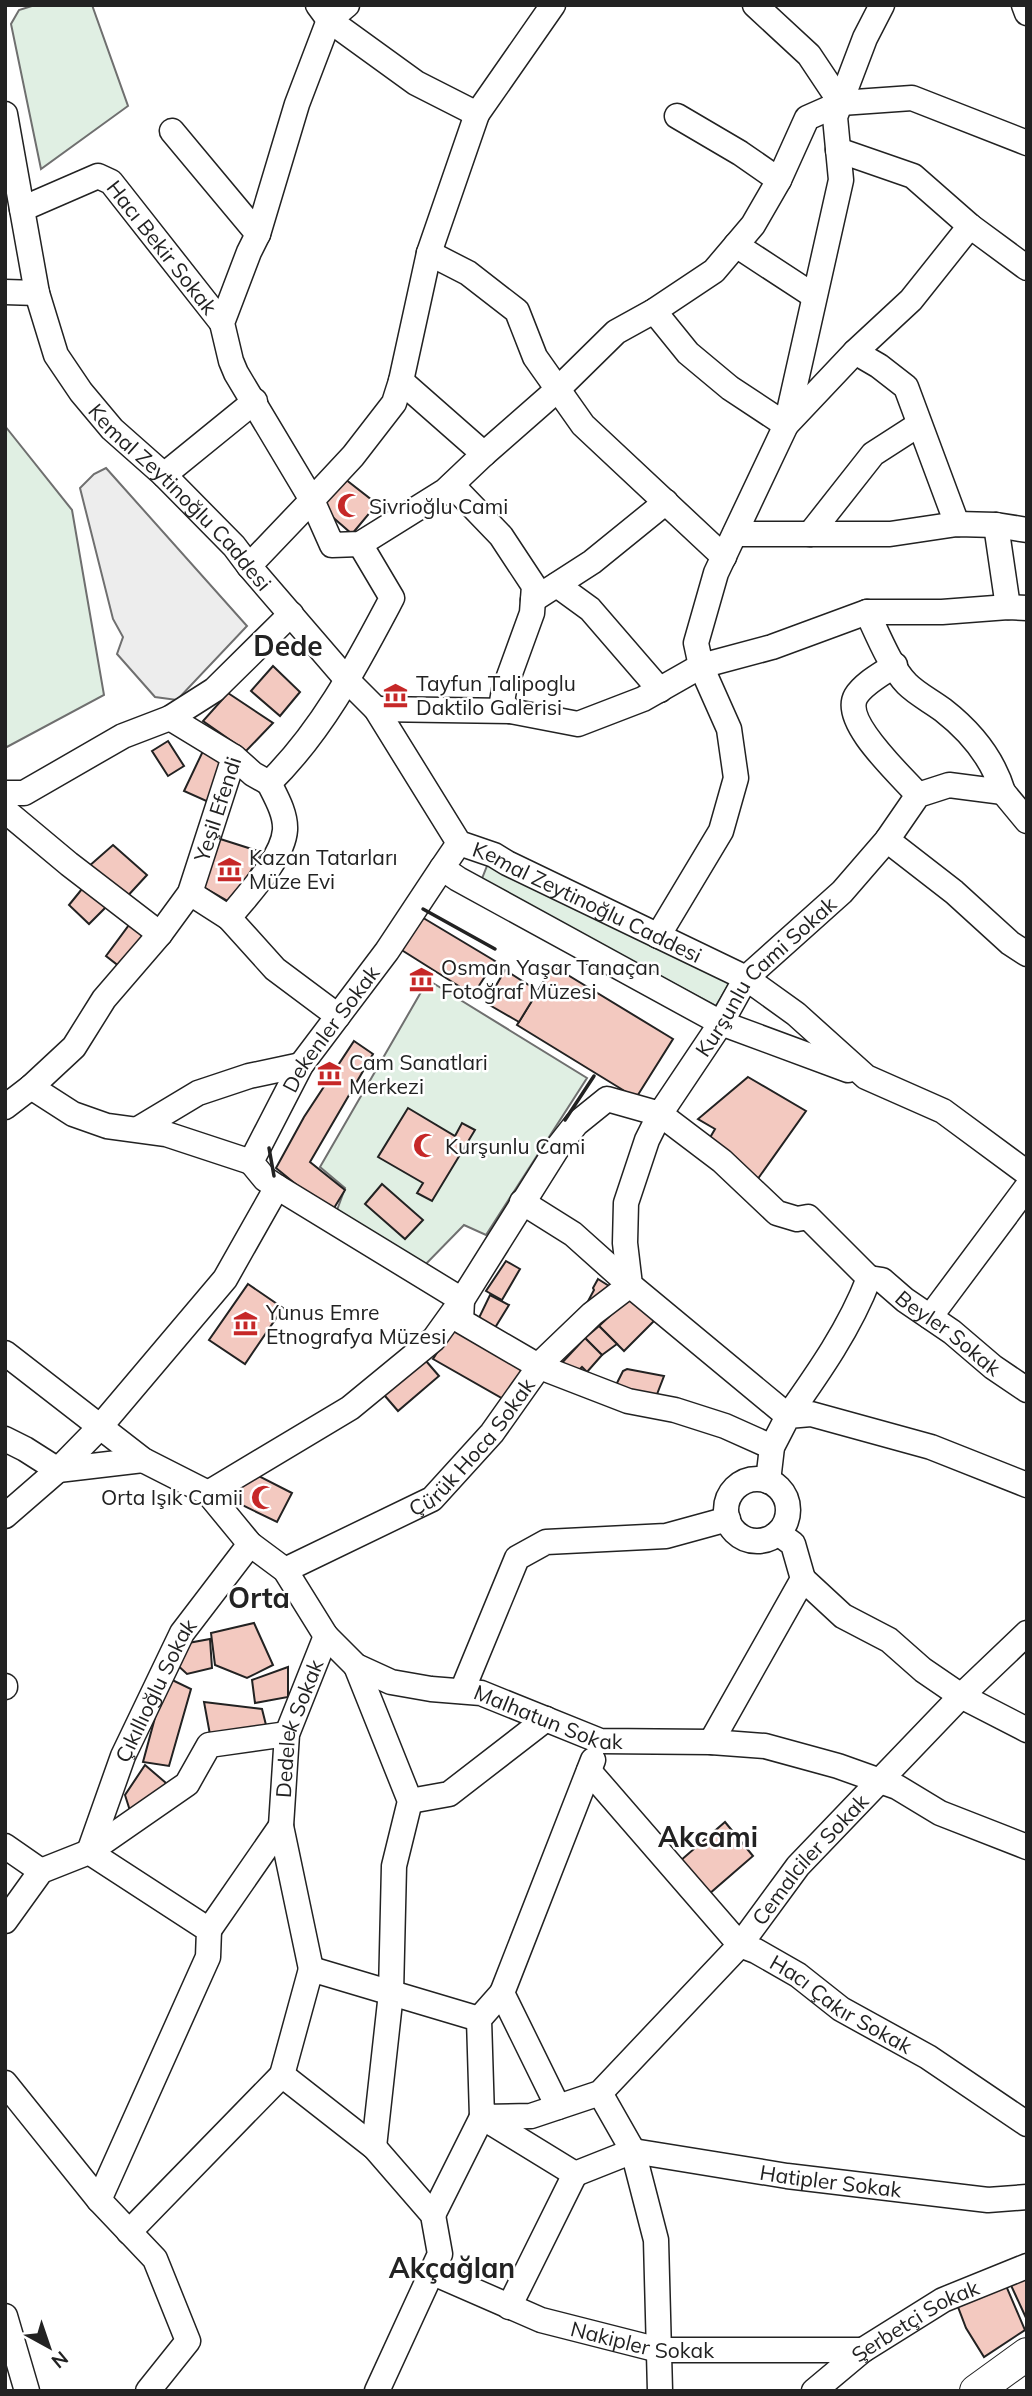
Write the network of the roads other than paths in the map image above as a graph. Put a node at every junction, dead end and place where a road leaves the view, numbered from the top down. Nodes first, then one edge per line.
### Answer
1 (553, 5) edge
2 (755, 5) edge
3 (883, 5) edge
4 (1024, 5) edge
5 (332, 10) edge
6 (1027, 13) edge
7 (841, 103) junction
8 (5, 114) edge
9 (477, 114) junction
10 (677, 116) dead end
11 (172, 131) dead end
12 (1027, 142) edge
13 (838, 150) junction
14 (779, 180) junction
15 (22, 209) junction
16 (970, 226) junction
17 (258, 234) junction
18 (736, 245) junction
19 (429, 253) junction
20 (1027, 268) edge
21 (5, 292) edge
22 (37, 293) junction
23 (814, 296) junction
24 (654, 311) junction
25 (222, 323) junction
26 (855, 352) junction
27 (401, 381) junction
28 (557, 390) junction
29 (255, 401) junction
30 (786, 425) junction
31 (918, 425) junction
32 (484, 454) junction
33 (164, 475) junction
34 (452, 485) junction
35 (312, 500) junction
36 (666, 502) junction
37 (957, 524) junction
38 (996, 525) junction
39 (1027, 530) edge
40 (735, 534) junction
41 (810, 534) junction
42 (360, 544) junction
43 (724, 557) junction
44 (249, 566) junction
45 (557, 584) junction
46 (533, 600) junction
47 (1017, 607) edge
48 (867, 612) junction
49 (291, 614) junction
50 (895, 665) junction
51 (701, 667) junction
52 (348, 681) junction
53 (660, 690) junction
54 (376, 709) junction
55 (510, 711) junction
56 (170, 718) junction
57 (234, 757) junction
58 (269, 783) junction
59 (1003, 792) junction
60 (918, 794) junction
61 (11, 804) edge
62 (1027, 821) edge
63 (887, 840) junction
64 (459, 843) junction
65 (442, 868) junction
66 (190, 893) junction
67 (229, 919) junction
68 (160, 934) junction
69 (658, 936) junction
70 (1027, 954) edge
71 (746, 978) junction
72 (338, 1016) junction
73 (721, 1023) junction
74 (301, 1065) junction
75 (866, 1077) junction
76 (31, 1087) junction
77 (5, 1107) edge
78 (660, 1114) junction
79 (138, 1129) junction
80 (251, 1163) junction
81 (1027, 1173) edge
82 (277, 1187) junction
83 (1027, 1188) edge
84 (522, 1202) junction
85 (869, 1278) junction
86 (630, 1284) junction
87 (462, 1300) junction
88 (930, 1317) junction
89 (5, 1353) edge
90 (540, 1367) junction
91 (1027, 1390) edge
92 (788, 1416) junction
93 (99, 1428) junction
94 (5, 1439) edge
95 (772, 1447) junction
96 (143, 1460) junction
97 (58, 1470) junction
98 (768, 1482) junction
99 (1027, 1485) edge
100 (208, 1493) junction
101 (5, 1516) edge
102 (728, 1519) junction
103 (778, 1533) junction
104 (250, 1544) junction
105 (285, 1570) junction
106 (803, 1580) junction
107 (1027, 1633) edge
108 (327, 1636) junction
109 (356, 1666) junction
110 (462, 1691) junction
111 (961, 1696) junction
112 (547, 1719) junction
113 (1027, 1730) edge
114 (287, 1734) junction
115 (600, 1741) junction
116 (711, 1742) junction
117 (589, 1771) junction
118 (880, 1781) junction
119 (410, 1801) junction
120 (281, 1826) junction
121 (5, 1846) edge
122 (1027, 1847) edge
123 (89, 1852) junction
124 (41, 1871) junction
125 (5, 1921) edge
126 (209, 1930) junction
127 (740, 1945) junction
128 (311, 1969) junction
129 (391, 1993) junction
130 (502, 1993) junction
131 (479, 2019) junction
132 (282, 2074) junction
133 (5, 2083) edge
134 (600, 2093) junction
135 (558, 2107) junction
136 (482, 2117) junction
137 (1027, 2124) edge
138 (374, 2147) junction
139 (634, 2151) junction
140 (575, 2174) junction
141 (1027, 2197) edge
142 (99, 2200) junction
143 (433, 2215) junction
144 (129, 2232) junction
145 (1027, 2266) edge
146 (431, 2272) junction
147 (509, 2307) junction
148 (5, 2316) edge
149 (659, 2350) junction
150 (863, 2350) junction
151 (1027, 2354) edge
152 (155, 2389) edge
153 (27, 2391) edge
154 (377, 2391) edge
155 (660, 2391) edge
156 (814, 2391) edge
157 (976, 2391) edge

1 - 9 street
2 - 7 street
3 - 7 street
4 - 6 street
5 - 9 street
5 - 17 street
7 - 12 street
7 - 13 street
7 - 14 street
8 - 15 street, Kemal Zeytinoğlu Caddesi
9 - 19 street
10 - 14 street
11 - 17 street
13 - 16 street
13 - 23 street
14 - 18 street
15 - 22 street, Kemal Zeytinoğlu Caddesi
15 - 25 street, Hacı Bekir Sokak
16 - 20 street
16 - 26 street
17 - 25 street
18 - 23 street
18 - 24 street
19 - 27 street
19 - 28 street
21 - 22 street
22 - 33 street, Kemal Zeytinoğlu Caddesi
23 - 30 street
24 - 28 street
24 - 30 street
25 - 29 street
26 - 30 street
26 - 31 street
27 - 32 street
27 - 35 street
28 - 32 street
28 - 36 street
29 - 33 street
29 - 35 street
30 - 40 street
31 - 37 street
31 - 41 street
32 - 34 street
33 - 44 street, Kemal Zeytinoğlu Caddesi
34 - 42 street
34 - 46 street
35 - 42 street
35 - 44 street
36 - 43 street
36 - 45 street
37 - 38 street
37 - 41 street
38 - 39 street
38 - 47 street
40 - 41 street
40 - 43 street
42 - 52 street
43 - 51 street
44 - 49 street, Kemal Zeytinoğlu Caddesi
45 - 46 street
45 - 53 street
46 - 55 street
47 - 48 street
48 - 50 street
48 - 51 street
49 - 52 street, Kemal Zeytinoğlu Caddesi
49 - 56 street
50 - 59 street
50 - 60 street
51 - 53 street
51 - 69 street
52 - 54 street, Kemal Zeytinoğlu Caddesi
52 - 58 street
53 - 55 street
54 - 55 street
54 - 64 street, Kemal Zeytinoğlu Caddesi
56 - 57 street, Yeşil Efendi
56 - 61 street
57 - 58 street
57 - 66 street, Yeşil Efendi
58 - 67 street
59 - 60 street
59 - 62 street
60 - 63 street, Kurşunlu Cami Sokak
61 - 68 street
63 - 70 street
63 - 71 street, Kurşunlu Cami Sokak
64 - 65 street, Dekenler Sokak
64 - 69 street, Kemal Zeytinoğlu Caddesi
65 - 72 street, Dekenler Sokak
65 - 73 street
66 - 67 street
66 - 68 street, Yeşil Efendi
67 - 72 street
68 - 76 street, Yeşil Efendi
69 - 71 street, Kemal Zeytinoğlu Caddesi
71 - 73 street, Kurşunlu Cami Sokak
71 - 75 street, Kemal Zeytinoğlu Caddesi
72 - 74 street, Dekenler Sokak
73 - 75 street
73 - 78 street, Kurşunlu Cami Sokak
74 - 79 street
74 - 80 street, Dekenler Sokak
75 - 81 street, Kemal Zeytinoğlu Caddesi
76 - 77 street, Yeşil Efendi
76 - 79 street
78 - 84 street
78 - 85 street, Beyler Sokak
78 - 86 street, Kurşunlu Cami Sokak
79 - 80 street
80 - 82 street
82 - 87 street
82 - 93 street
83 - 88 street
84 - 86 street
84 - 87 street
85 - 88 street, Beyler Sokak
85 - 92 street
86 - 90 street, Çürük Hoca Sokak
86 - 92 street
87 - 90 street
87 - 100 street
88 - 91 street, Beyler Sokak
89 - 93 street, Malhatun Sokak
90 - 95 street
90 - 105 street, Çürük Hoca Sokak
92 - 95 street
92 - 99 street
93 - 96 street, Malhatun Sokak
93 - 97 street
94 - 97 street
95 - 98 street
96 - 97 street
96 - 100 street, Malhatun Sokak
97 - 101 street
98 - 102 street
98 - 103 street
100 - 104 street, Malhatun Sokak
102 - 103 street
102 - 110 street
103 - 106 street
104 - 105 street, Malhatun Sokak
104 - 123 street, Çıkıllıoğlu Sokak
105 - 108 street, Malhatun Sokak
106 - 111 street
106 - 116 street
107 - 111 street, Cemalciler Sokak
108 - 109 street, Malhatun Sokak
108 - 114 street, Dedelek Sokak
109 - 110 street, Malhatun Sokak
109 - 119 street
110 - 112 street, Malhatun Sokak
111 - 113 street
111 - 118 street, Cemalciler Sokak
112 - 115 street, Malhatun Sokak
112 - 119 street
114 - 120 street, Dedelek Sokak
114 - 123 street
115 - 116 street, Malhatun Sokak
115 - 117 street
116 - 118 street, Malhatun Sokak
117 - 127 street, Hacı Çakır Sokak
117 - 130 street
118 - 122 street, Malhatun Sokak
118 - 127 street, Cemalciler Sokak
119 - 129 street
120 - 126 street
120 - 128 street, Dedelek Sokak
121 - 124 street
123 - 124 street
123 - 126 street
124 - 125 street
126 - 142 street
127 - 134 street, Cemalciler Sokak
127 - 137 street, Hacı Çakır Sokak
128 - 129 street
128 - 132 street
129 - 131 street
129 - 138 street
130 - 131 street
130 - 135 street
131 - 136 street
132 - 138 street
132 - 144 street
133 - 142 street
134 - 135 street
134 - 139 street
135 - 136 street
136 - 140 street
136 - 143 street
138 - 143 street
139 - 140 street
139 - 141 street, Hatipler Sokak
139 - 149 street
140 - 147 street
142 - 144 street
143 - 146 street
144 - 152 street
145 - 150 street, Şerbetçi Sokak
146 - 147 street, Nakipler Sokak
146 - 154 street
147 - 149 street, Nakipler Sokak
148 - 153 street
149 - 150 street, Nakipler Sokak
149 - 155 street
150 - 156 street, Şerbetçi Sokak
151 - 157 main road

